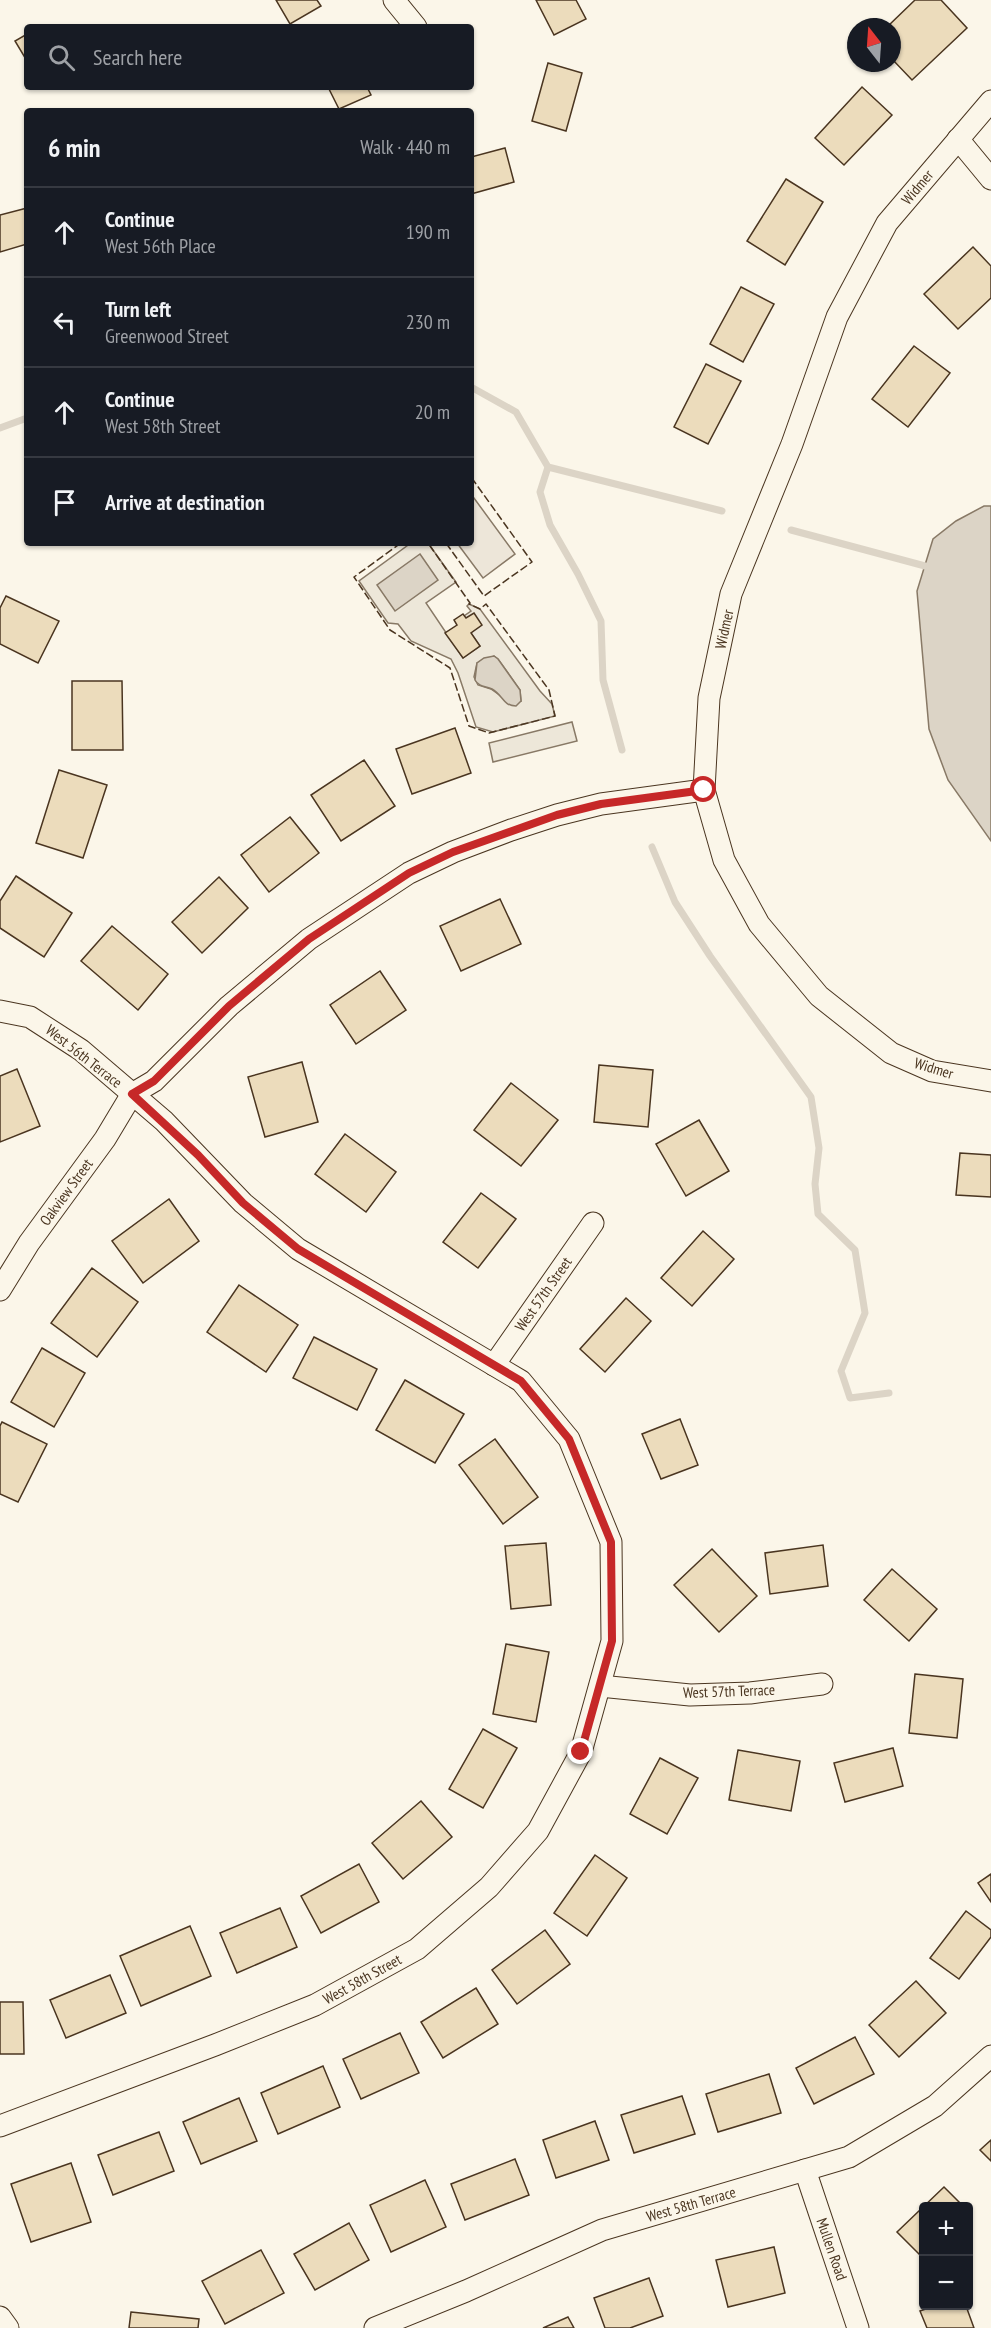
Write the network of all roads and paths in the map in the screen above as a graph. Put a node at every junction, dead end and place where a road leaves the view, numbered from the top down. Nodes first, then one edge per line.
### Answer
1 (394, 0) edge
2 (414, 24) edge
3 (991, 101) edge
4 (958, 139) junction
5 (991, 179) edge
6 (704, 790) junction
7 (0, 1011) edge
8 (991, 1081) edge
9 (132, 1094) junction
10 (593, 1223) dead end
11 (0, 1290) edge
12 (494, 1365) junction
13 (822, 1684) dead end
14 (600, 1686) junction
15 (991, 2056) edge
16 (0, 2126) edge
17 (805, 2170) junction
18 (0, 2317) edge
19 (8, 2328) edge
20 (375, 2328) edge
21 (858, 2328) edge

1 - 2 street
3 - 4 street, Widmer
4 - 5 street
4 - 6 street, Widmer
6 - 8 street, Widmer
6 - 9 street
7 - 9 street, West 56th Terrace
9 - 11 street, Oakview Street
9 - 12 street, West 56th Terrace
10 - 12 street, West 57th Street
12 - 14 street, West 58th Street
13 - 14 street, West 57th Terrace
14 - 16 street, West 58th Street
15 - 17 street, West 58th Terrace
17 - 20 street, West 58th Terrace
17 - 21 street, Mullen Road
18 - 19 street

